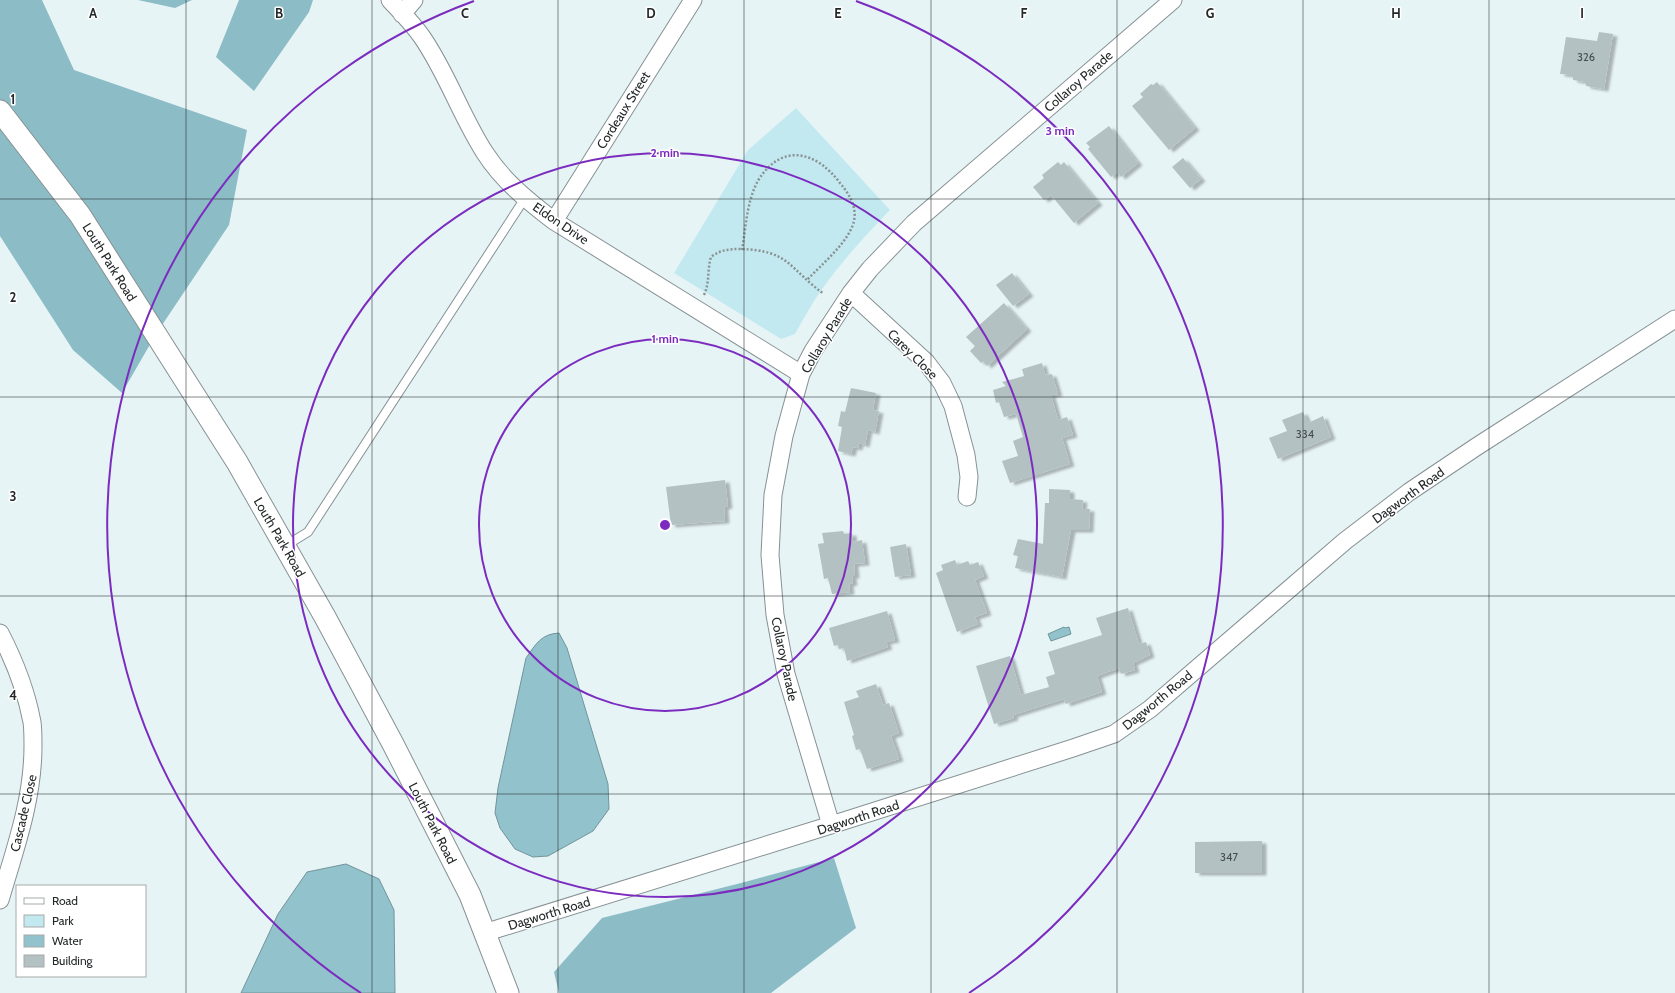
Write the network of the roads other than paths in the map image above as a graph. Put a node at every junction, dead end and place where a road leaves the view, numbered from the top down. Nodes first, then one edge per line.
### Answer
1 (390, 0) edge
2 (414, 0) edge
3 (693, 0) edge
4 (1173, 0) edge
5 (402, 14) junction
6 (0, 112) edge
7 (525, 198) junction
8 (554, 221) junction
9 (850, 293) junction
10 (1675, 320) edge
11 (801, 374) junction
12 (967, 497) dead end
13 (285, 546) junction
14 (0, 633) edge
15 (831, 825) junction
16 (0, 900) edge
17 (484, 933) junction
18 (508, 993) edge

1 - 5 street, Eldon Drive
2 - 5 street
3 - 8 street, Cordeaux Street
4 - 9 street, Collaroy Parade
5 - 7 street, Eldon Drive
6 - 13 street, Louth Park Road
7 - 8 street, Eldon Drive
7 - 13 lane
8 - 11 street, Eldon Drive
9 - 11 street, Collaroy Parade
9 - 12 street, Carey Close
10 - 15 street, Dagworth Road
11 - 15 street, Collaroy Parade
13 - 17 street, Louth Park Road
14 - 16 street, Cascade Close
15 - 17 street, Dagworth Road
17 - 18 street, Louth Park Road

